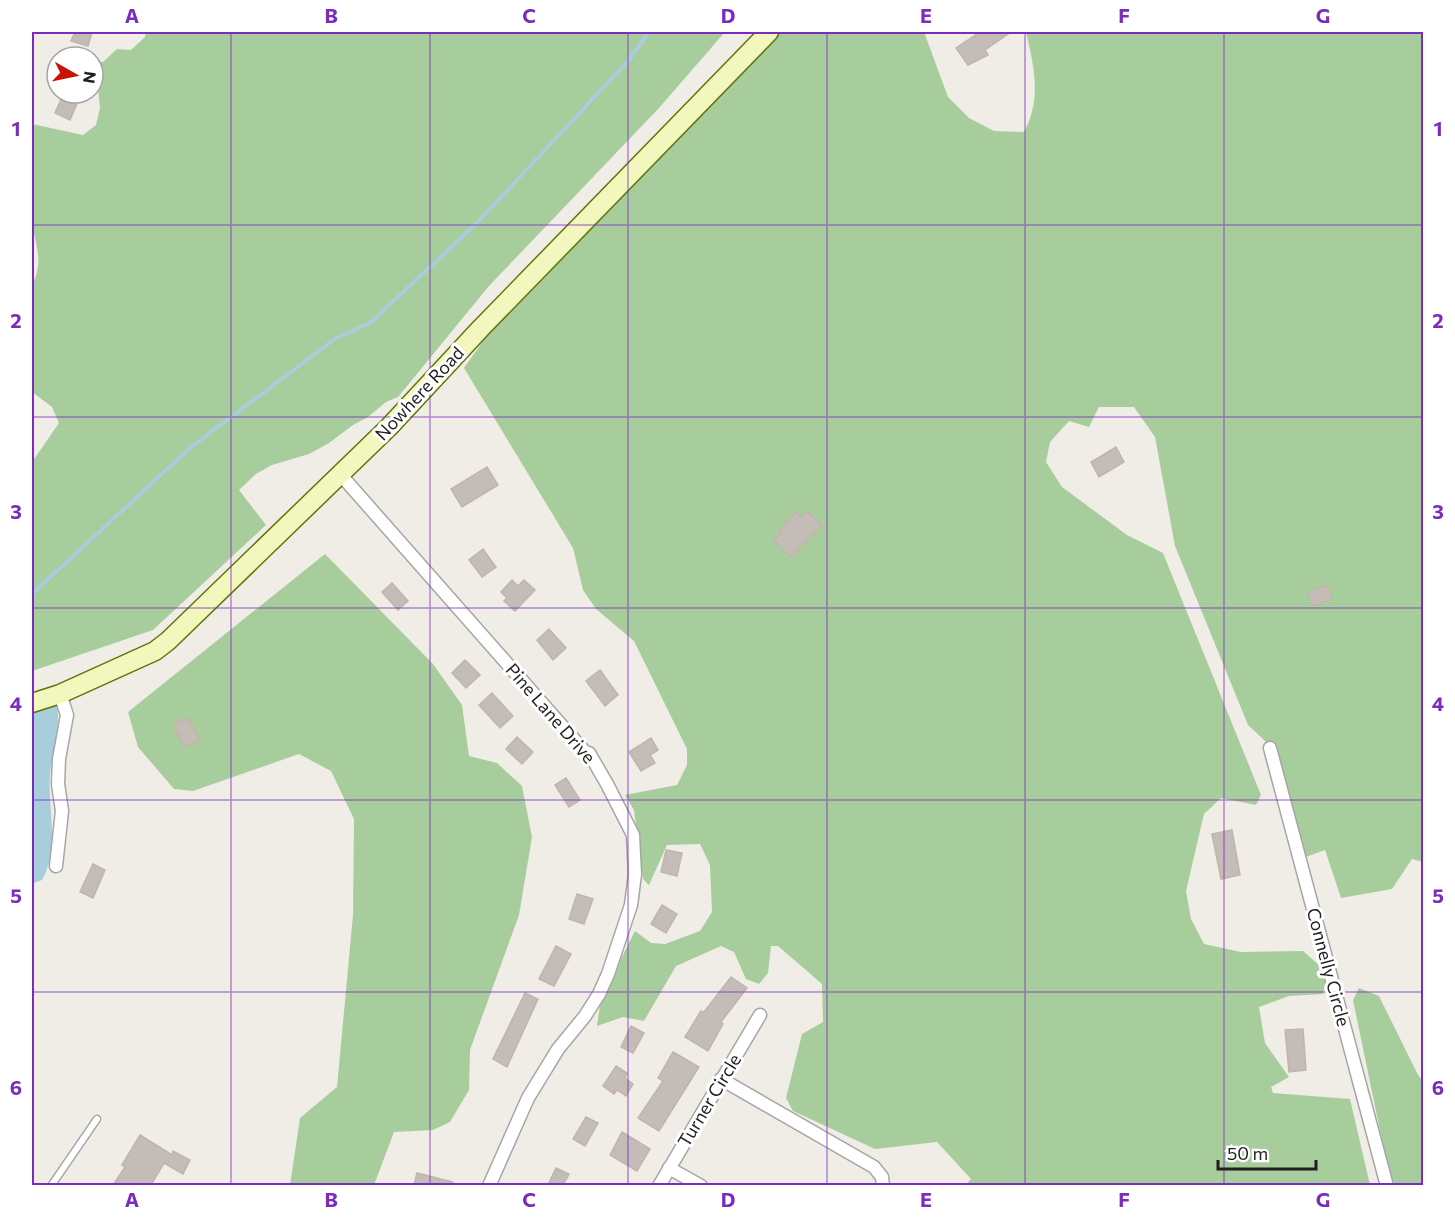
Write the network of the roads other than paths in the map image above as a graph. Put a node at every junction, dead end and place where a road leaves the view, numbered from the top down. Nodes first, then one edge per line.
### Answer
1 (769, 32) edge
2 (340, 474) junction
3 (60, 694) junction
4 (32, 703) edge
5 (1270, 748) dead end
6 (56, 866) dead end
7 (760, 1015) dead end
8 (721, 1079) junction
9 (97, 1119) dead end
10 (669, 1168) junction
11 (51, 1185) edge
12 (489, 1185) edge
13 (659, 1185) edge
14 (701, 1185) edge
15 (883, 1185) edge
16 (1388, 1185) edge

1 - 2 street, Nowhere Road
2 - 3 street, Nowhere Road
2 - 12 street, Pine Lane Drive
3 - 4 street, Nowhere Road
3 - 6 street
5 - 16 street, Connelly Circle
7 - 8 street, Turner Circle
8 - 10 street, Turner Circle
8 - 15 street
9 - 11 lane
10 - 13 street, Turner Circle
10 - 14 street

